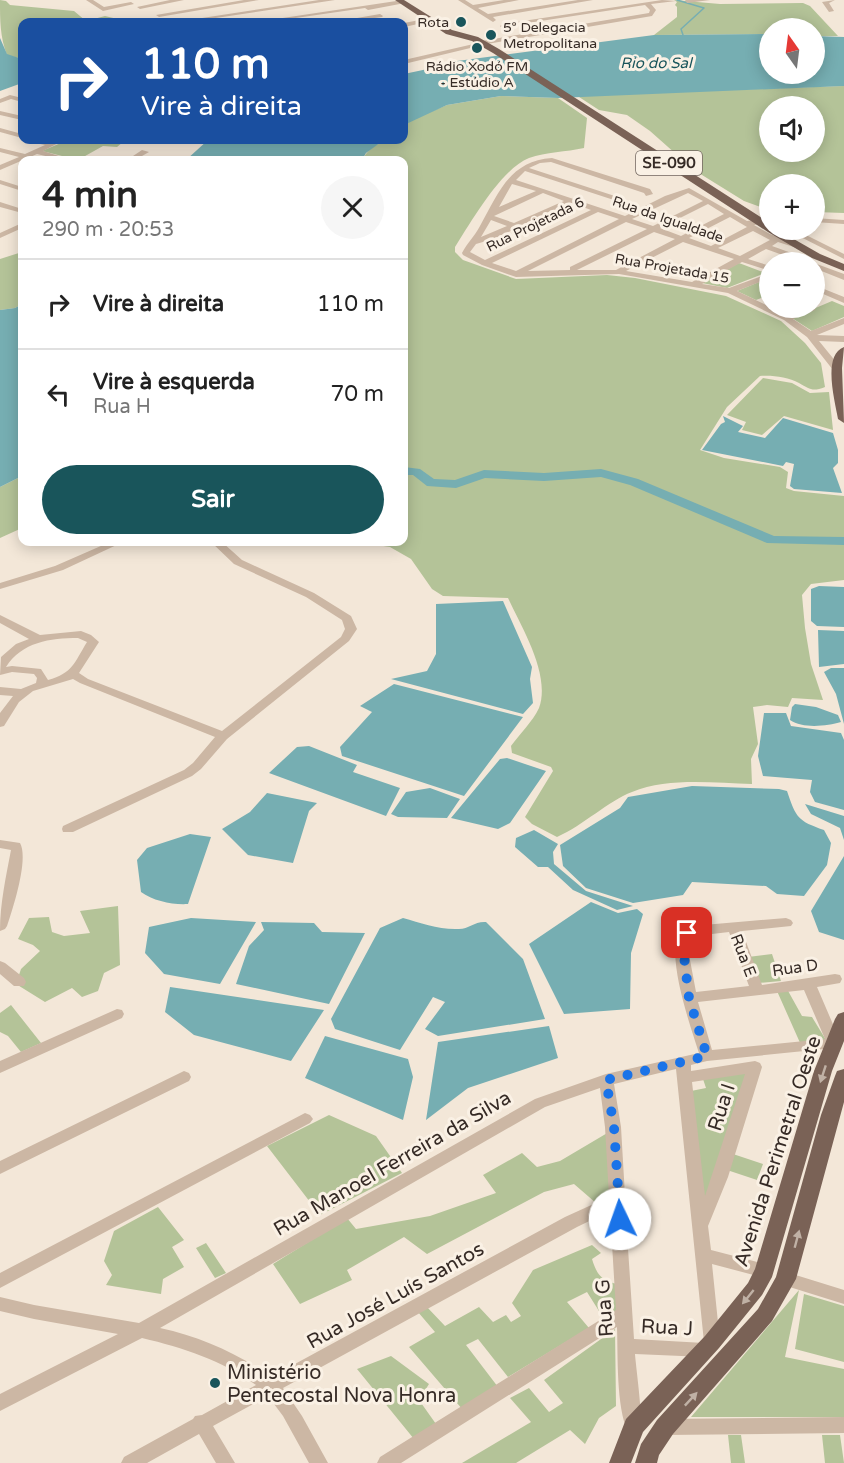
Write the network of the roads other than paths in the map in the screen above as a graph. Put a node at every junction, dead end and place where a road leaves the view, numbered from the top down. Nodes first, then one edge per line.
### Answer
1 (100, 0) edge
2 (181, 0) edge
3 (256, 0) edge
4 (332, 0) edge
5 (356, 0) edge
6 (461, 0) edge
7 (516, 0) edge
8 (590, 0) edge
9 (707, 0) edge
10 (832, 0) edge
11 (90, 1) edge
12 (401, 1) edge
13 (673, 1) edge
14 (687, 1) edge
15 (140, 3) edge
16 (233, 3) junction
17 (646, 3) junction
18 (131, 4) dead end
19 (556, 5) junction
20 (284, 7) junction
21 (367, 7) junction
22 (472, 7) junction
23 (429, 8) dead end
24 (415, 10) junction
25 (831, 11) dead end
26 (245, 13) junction
27 (573, 15) junction
28 (380, 16) junction
29 (487, 16) junction
30 (296, 17) junction
31 (165, 18) edge
32 (208, 18) edge
33 (289, 18) edge
34 (366, 18) edge
35 (383, 18) edge
36 (430, 20) junction
37 (408, 23) edge
38 (455, 24) dead end
39 (503, 26) junction
40 (463, 30) junction
41 (449, 32) junction
42 (519, 36) junction
43 (480, 42) junction
44 (408, 59) edge
45 (18, 99) edge
46 (0, 101) edge
47 (0, 112) edge
48 (18, 117) edge
49 (0, 130) edge
50 (18, 135) edge
51 (51, 144) edge
52 (0, 150) edge
53 (36, 151) junction
54 (145, 152) dead end
55 (25, 156) joint
56 (54, 156) edge
57 (138, 156) edge
58 (18, 160) edge
59 (9, 164) junction
60 (18, 167) edge
61 (0, 168) edge
62 (523, 168) junction
63 (0, 182) edge
64 (512, 182) junction
65 (18, 188) edge
66 (542, 191) junction
67 (650, 194) junction
68 (668, 198) junction
69 (570, 201) junction
70 (623, 201) junction
71 (709, 201) junction
72 (0, 204) edge
73 (596, 209) junction
74 (18, 210) edge
75 (730, 214) junction
76 (489, 215) junction
77 (625, 219) junction
78 (759, 222) edge
79 (825, 222) edge
80 (844, 222) edge
81 (752, 224) junction
82 (514, 226) junction
83 (759, 226) edge
84 (0, 227) edge
85 (18, 227) edge
86 (654, 229) junction
87 (759, 229) edge
88 (11, 231) junction
89 (0, 236) edge
90 (683, 239) junction
91 (776, 240) joint
92 (789, 240) edge
93 (811, 240) edge
94 (473, 242) junction
95 (844, 244) edge
96 (765, 246) junction
97 (800, 247) junction
98 (713, 249) junction
99 (781, 252) edge
100 (842, 256) edge
101 (742, 259) junction
102 (485, 263) junction
103 (759, 265) edge
104 (825, 268) edge
105 (570, 271) junction
106 (618, 272) junction
107 (841, 273) edge
108 (516, 274) junction
109 (825, 278) edge
110 (759, 279) edge
111 (695, 284) junction
112 (730, 291) junction
113 (825, 292) edge
114 (841, 299) edge
115 (759, 304) edge
116 (825, 304) edge
117 (787, 318) edge
118 (844, 321) edge
119 (811, 336) junction
120 (844, 339) edge
121 (844, 350) edge
122 (836, 368) junction
123 (844, 419) edge
124 (109, 546) edge
125 (220, 546) edge
126 (0, 586) edge
127 (0, 618) edge
128 (36, 638) junction
129 (0, 670) edge
130 (73, 674) junction
131 (41, 686) junction
132 (8, 693) edge
133 (0, 723) edge
134 (223, 736) junction
135 (68, 829) dead end
136 (4, 844) edge
137 (5, 897) edge
138 (786, 923) dead end
139 (0, 926) edge
140 (734, 927) junction
141 (0, 966) edge
142 (834, 979) dead end
143 (19, 982) dead end
144 (809, 984) junction
145 (758, 990) junction
146 (689, 998) junction
147 (117, 1014) dead end
148 (844, 1019) edge
149 (834, 1043) junction
150 (707, 1056) junction
151 (0, 1066) edge
152 (684, 1070) junction
153 (844, 1076) edge
154 (184, 1077) dead end
155 (606, 1080) junction
156 (305, 1119) dead end
157 (0, 1168) edge
158 (619, 1200) junction
159 (701, 1226) junction
160 (703, 1255) junction
161 (765, 1271) junction
162 (786, 1279) junction
163 (0, 1281) edge
164 (844, 1297) edge
165 (0, 1304) edge
166 (625, 1313) junction
167 (138, 1332) junction
168 (627, 1346) junction
169 (709, 1346) junction
170 (271, 1387) junction
171 (0, 1403) edge
172 (201, 1422) junction
173 (844, 1425) edge
174 (634, 1426) junction
175 (665, 1427) junction
176 (130, 1463) edge
177 (226, 1463) edge
178 (319, 1463) edge
179 (386, 1463) edge
180 (620, 1463) edge
181 (646, 1463) edge

1 - 11 street
2 - 15 street
3 - 16 street
4 - 20 street
5 - 21 street
6 - 22 street
7 - 22 street
8 - 19 street
9 - 14 street
10 - 25 street
11 - 18 street
12 - 21 street
12 - 24 main road, SE-090
13 - 17 street
16 - 26 street
16 - 31 street
17 - 27 street
17 - 42 street
19 - 27 street
19 - 29 street
20 - 26 street
20 - 30 street
21 - 28 street
21 - 30 street
22 - 29 street
23 - 24 main road
24 - 36 main road, SE-090
26 - 32 street
27 - 39 street
28 - 34 street
28 - 35 street
29 - 39 street
30 - 33 street
36 - 37 street
36 - 41 main road, SE-090
38 - 40 main road, SE-090
39 - 42 street
40 - 41 main road
40 - 43 main road, SE-090
41 - 43 main road, SE-090
42 - 43 street
43 - 44 street
43 - 81 main road, SE-090
45 - 46 street
47 - 48 street
49 - 50 street
51 - 53 street
52 - 55 street
53 - 55 street
53 - 56 street
54 - 57 street
58 - 59 street
59 - 60 street
59 - 61 street
62 - 64 street
62 - 67 street
62 - 70 street
63 - 65 street
64 - 66 street
64 - 76 street
66 - 69 street
66 - 76 street
67 - 68 street, Rua da Igualdade
67 - 70 street, Rua da Igualdade
68 - 71 street
68 - 77 street
69 - 73 street
69 - 82 street
70 - 73 street, Rua da Igualdade
71 - 75 street
71 - 86 street
72 - 74 street
73 - 77 street, Rua da Igualdade
73 - 102 street, Rua Projetada 6
75 - 81 street
75 - 90 street
76 - 82 street
76 - 94 street
77 - 86 street, Rua da Igualdade
77 - 108 street
78 - 81 street
79 - 80 street
81 - 83 main road, SE-090
81 - 87 street
81 - 98 street
82 - 94 street
84 - 88 street
85 - 88 street
86 - 90 street, Rua da Igualdade
86 - 105 street
88 - 89 street
90 - 98 street, Rua da Igualdade
90 - 106 street
91 - 96 street
91 - 97 street
92 - 97 main road, SE-090
93 - 100 street
94 - 102 street
95 - 100 street
96 - 99 street
96 - 101 street
97 - 107 main road, SE-090
98 - 101 street, Rua da Igualdade
101 - 103 street, Rua da Igualdade
101 - 111 street
102 - 108 street, Rua Projetada 15
104 - 107 street
105 - 106 street, Rua Projetada 15
105 - 108 street, Rua Projetada 15
106 - 111 street, Rua Projetada 15
107 - 109 street
110 - 112 street
111 - 112 street, Rua Projetada 15
112 - 115 street, Rua Projetada 15
113 - 114 street
114 - 116 street
117 - 119 street, Rua Projetada 15
118 - 119 street
119 - 120 street
119 - 122 street, Rua Projetada 15
121 - 122 main road
122 - 123 main road
124 - 126 street
125 - 134 street
127 - 128 street
128 - 129 street
128 - 130 street
129 - 131 street
130 - 131 street
130 - 134 street
131 - 132 street
132 - 133 street
134 - 135 street
136 - 137 street
137 - 139 street
138 - 140 street
140 - 145 street, Rua E
140 - 146 street, Rua E
141 - 143 street
142 - 144 street, Rua D
144 - 145 street, Rua D
144 - 149 street
145 - 146 street, Rua D
146 - 150 street
147 - 151 street
148 - 149 main road, Avenida Perimetral Oeste
149 - 150 street, Rua Manoel Ferreira da Silva
149 -> 161 main road, Avenida Perimetral Oeste
150 - 152 street, Rua Manoel Ferreira da Silva
152 - 155 street, Rua Manoel Ferreira da Silva
152 - 159 street
152 - 159 street, Rua I
162 -> 153 main road
154 - 157 street
155 - 158 street, Rua G
155 - 167 street, Rua Manoel Ferreira da Silva
156 - 163 street
158 - 166 street, Rua G
158 - 170 street, Rua José Luís Santos
159 - 160 street
160 - 161 street
160 - 169 street
161 -> 169 main road, Avenida Perimetral Oeste
162 - 164 street
175 -> 162 main road
165 - 167 street
166 - 168 street, Rua G
166 - 179 street
167 - 170 street
167 - 171 street, Rua Manoel Ferreira da Silva
168 - 169 street, Rua J
168 - 174 street, Rua G
169 - 174 main road, Avenida Perimetral Oeste
170 - 172 street, Rua José Luís Santos
170 - 178 street
172 - 176 street, Rua José Luís Santos
172 - 177 street
173 - 175 street
174 - 180 main road, Avenida Perimetral Oeste
175 - 181 main road

